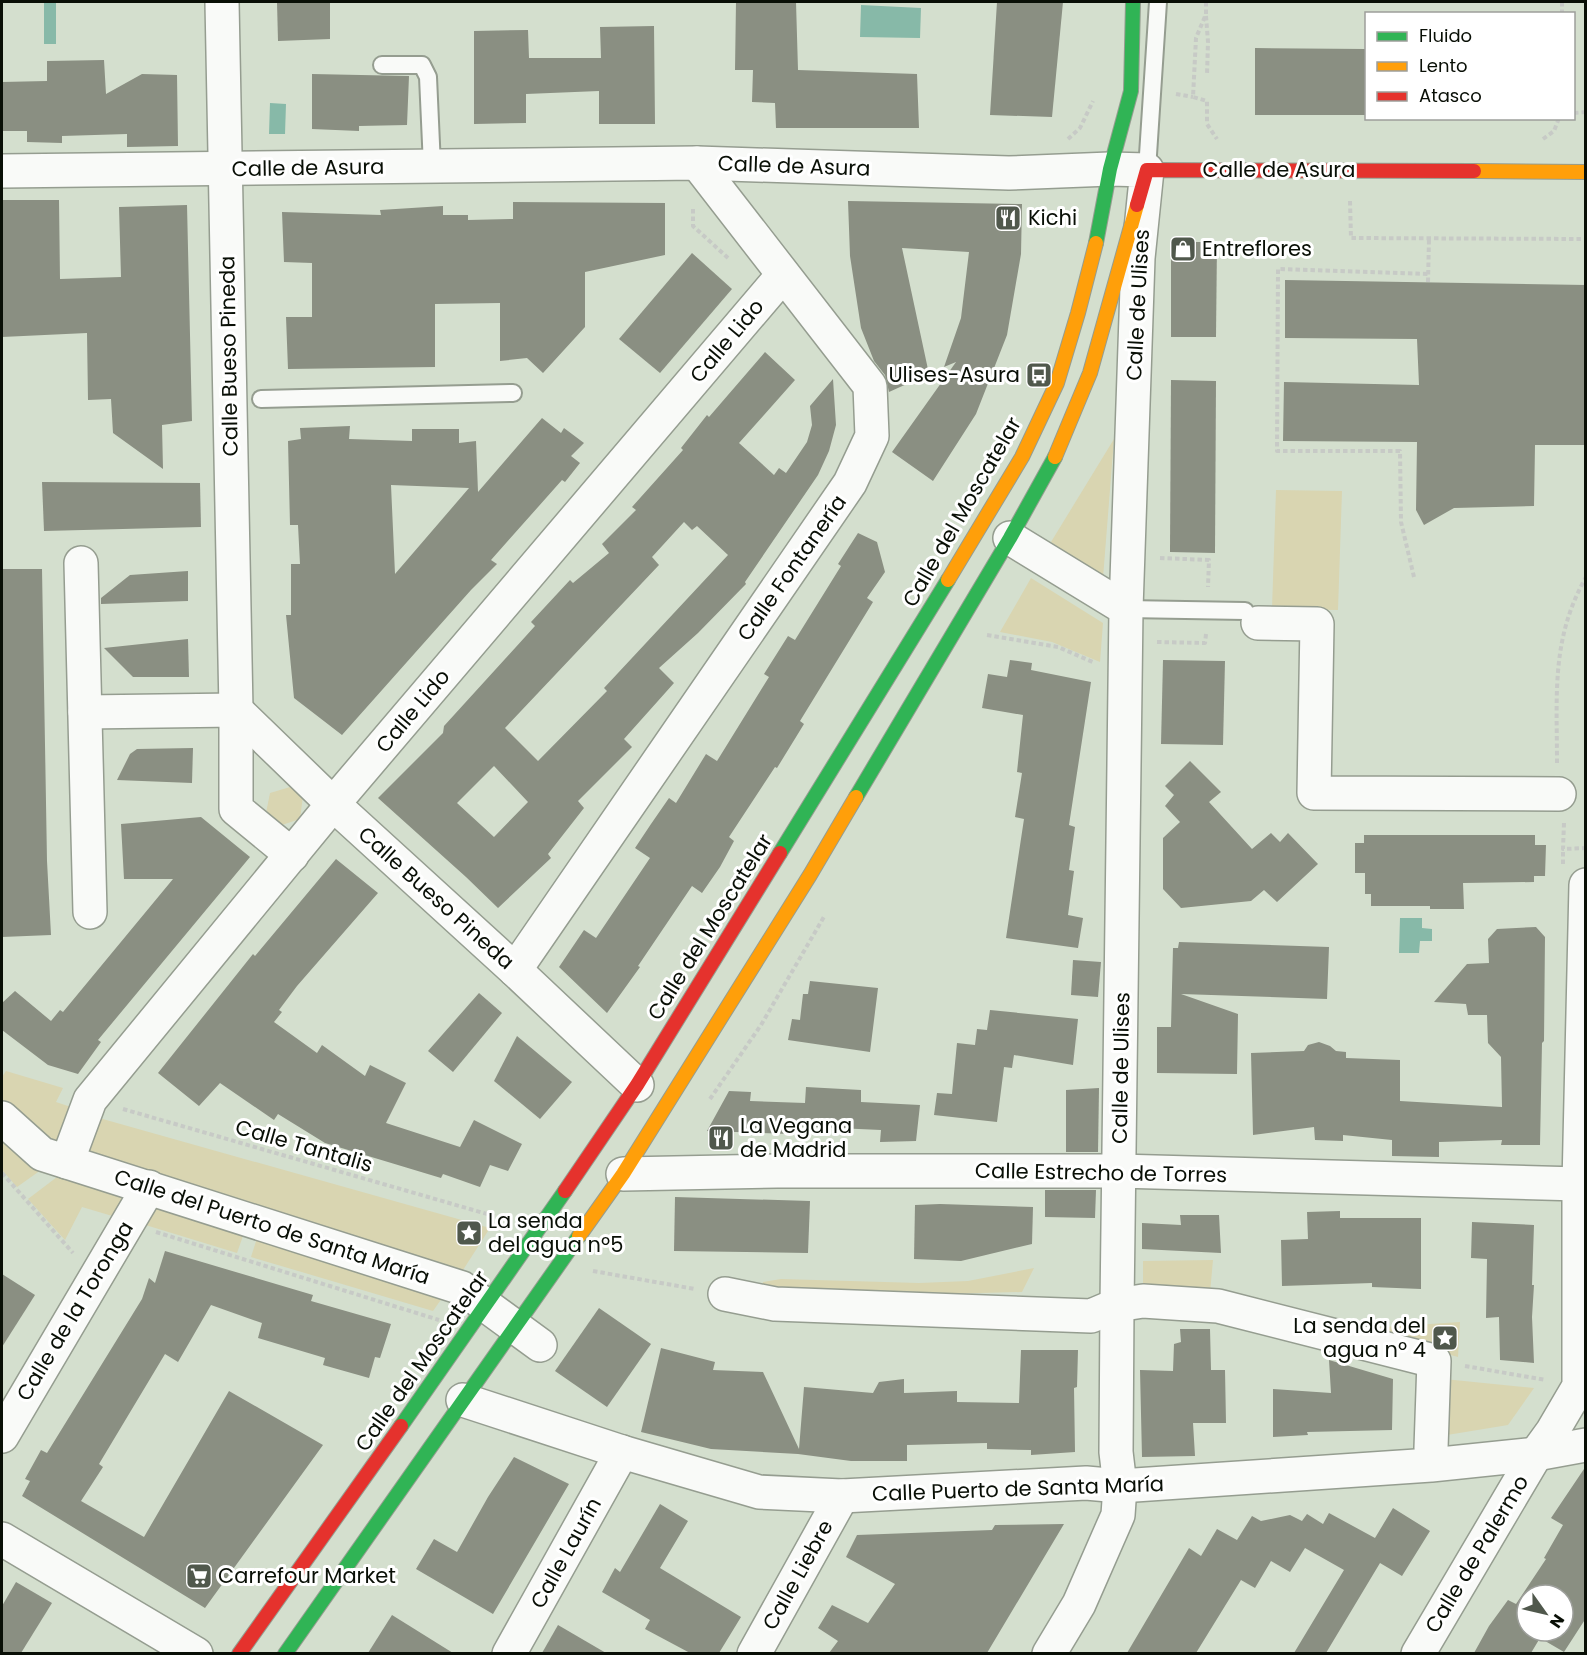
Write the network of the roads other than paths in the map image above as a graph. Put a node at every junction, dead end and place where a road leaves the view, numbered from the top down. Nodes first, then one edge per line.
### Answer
1 (222, 2) edge
2 (1133, 2) edge
3 (1158, 2) edge
4 (382, 64) dead end
5 (697, 163) junction
6 (432, 166) junction
7 (224, 169) junction
8 (1110, 169) junction
9 (1147, 170) junction
10 (2, 171) edge
11 (1586, 172) edge
12 (783, 275) junction
13 (513, 393) dead end
14 (261, 399) dead end
15 (1010, 538) junction
16 (81, 563) dead end
17 (1126, 609) junction
18 (1251, 617) joint
19 (236, 710) junction
20 (85, 712) junction
21 (1558, 795) road end
22 (333, 804) junction
23 (292, 855) junction
24 (1574, 878) edge
25 (90, 912) dead end
26 (515, 969) junction
27 (1583, 1078) edge
28 (637, 1085) junction
29 (2, 1118) edge
30 (67, 1162) junction
31 (1119, 1171) junction
32 (623, 1174) junction
33 (1579, 1184) junction
34 (149, 1187) junction
35 (724, 1294) dead end
36 (487, 1305) junction
37 (1117, 1305) junction
38 (528, 1336) junction
39 (463, 1400) junction
40 (2, 1436) edge
41 (1586, 1445) edge
42 (1431, 1448) dead end
43 (622, 1452) junction
44 (1536, 1454) junction
45 (1120, 1486) junction
46 (842, 1496) junction
47 (2, 1539) edge
48 (196, 1653) edge
49 (239, 1653) edge
50 (285, 1653) edge
51 (509, 1653) edge
52 (754, 1653) edge
53 (1049, 1653) edge
54 (1418, 1653) edge

1 - 7 street, Calle Bueso Pineda
2 - 8 street
3 - 9 lane, Calle de Ulises
4 - 6 lane
5 - 6 street, Calle de Asura
5 - 8 street, Calle de Asura
5 - 12 street, Calle Fontanería
6 - 7 street, Calle de Asura
7 - 10 street, Calle de Asura
7 - 19 street, Calle Bueso Pineda
8 - 9 street, Calle de Asura
8 - 28 street, Calle del Moscatelar
9 - 11 street, Calle de Asura
9 - 15 street
9 - 17 street, Calle de Ulises
12 - 22 street, Calle Lido
12 - 26 street, Calle Fontanería
13 - 14 lane
15 - 17 street
15 - 32 street
16 - 20 street
17 - 18 lane
17 - 31 street, Calle de Ulises
18 - 21 street
19 - 20 street
19 - 22 street, Calle Bueso Pineda
19 - 23 street, Calle Bueso Pineda
20 - 25 street
22 - 23 street, Calle Lido
22 - 26 street, Calle Bueso Pineda
23 - 30 street, Calle Lido
24 - 27 street, Calle de Palermo
26 - 28 street, Calle Bueso Pineda
27 - 33 street, Calle de Palermo
28 - 36 street, Calle del Moscatelar
29 - 30 street, Calle del Puerto de Santa María
30 - 34 street, Calle del Puerto de Santa María
31 - 32 street, Calle Estrecho de Torres
31 - 33 street, Calle Estrecho de Torres
31 - 37 street, Calle de Ulises
32 - 38 street
33 - 44 street, Calle de Palermo
34 - 36 street, Calle del Puerto de Santa María
34 - 40 street, Calle de la Toronga
35 - 37 street
36 - 38 street, Calle del Puerto de Santa María
36 - 49 street, Calle del Moscatelar
37 - 42 street
37 - 45 street, Calle de Ulises
38 - 39 street
39 - 43 street, Calle Puerto de Santa María
39 - 50 street
41 - 44 street, Calle Puerto de Santa María
43 - 46 street, Calle Puerto de Santa María
43 - 51 street, Calle Laurín
44 - 45 street, Calle Puerto de Santa María
44 - 54 street, Calle de Palermo
45 - 46 street, Calle Puerto de Santa María
45 - 53 street, Calle de Ulises
46 - 52 street, Calle Liebre
47 - 48 street

